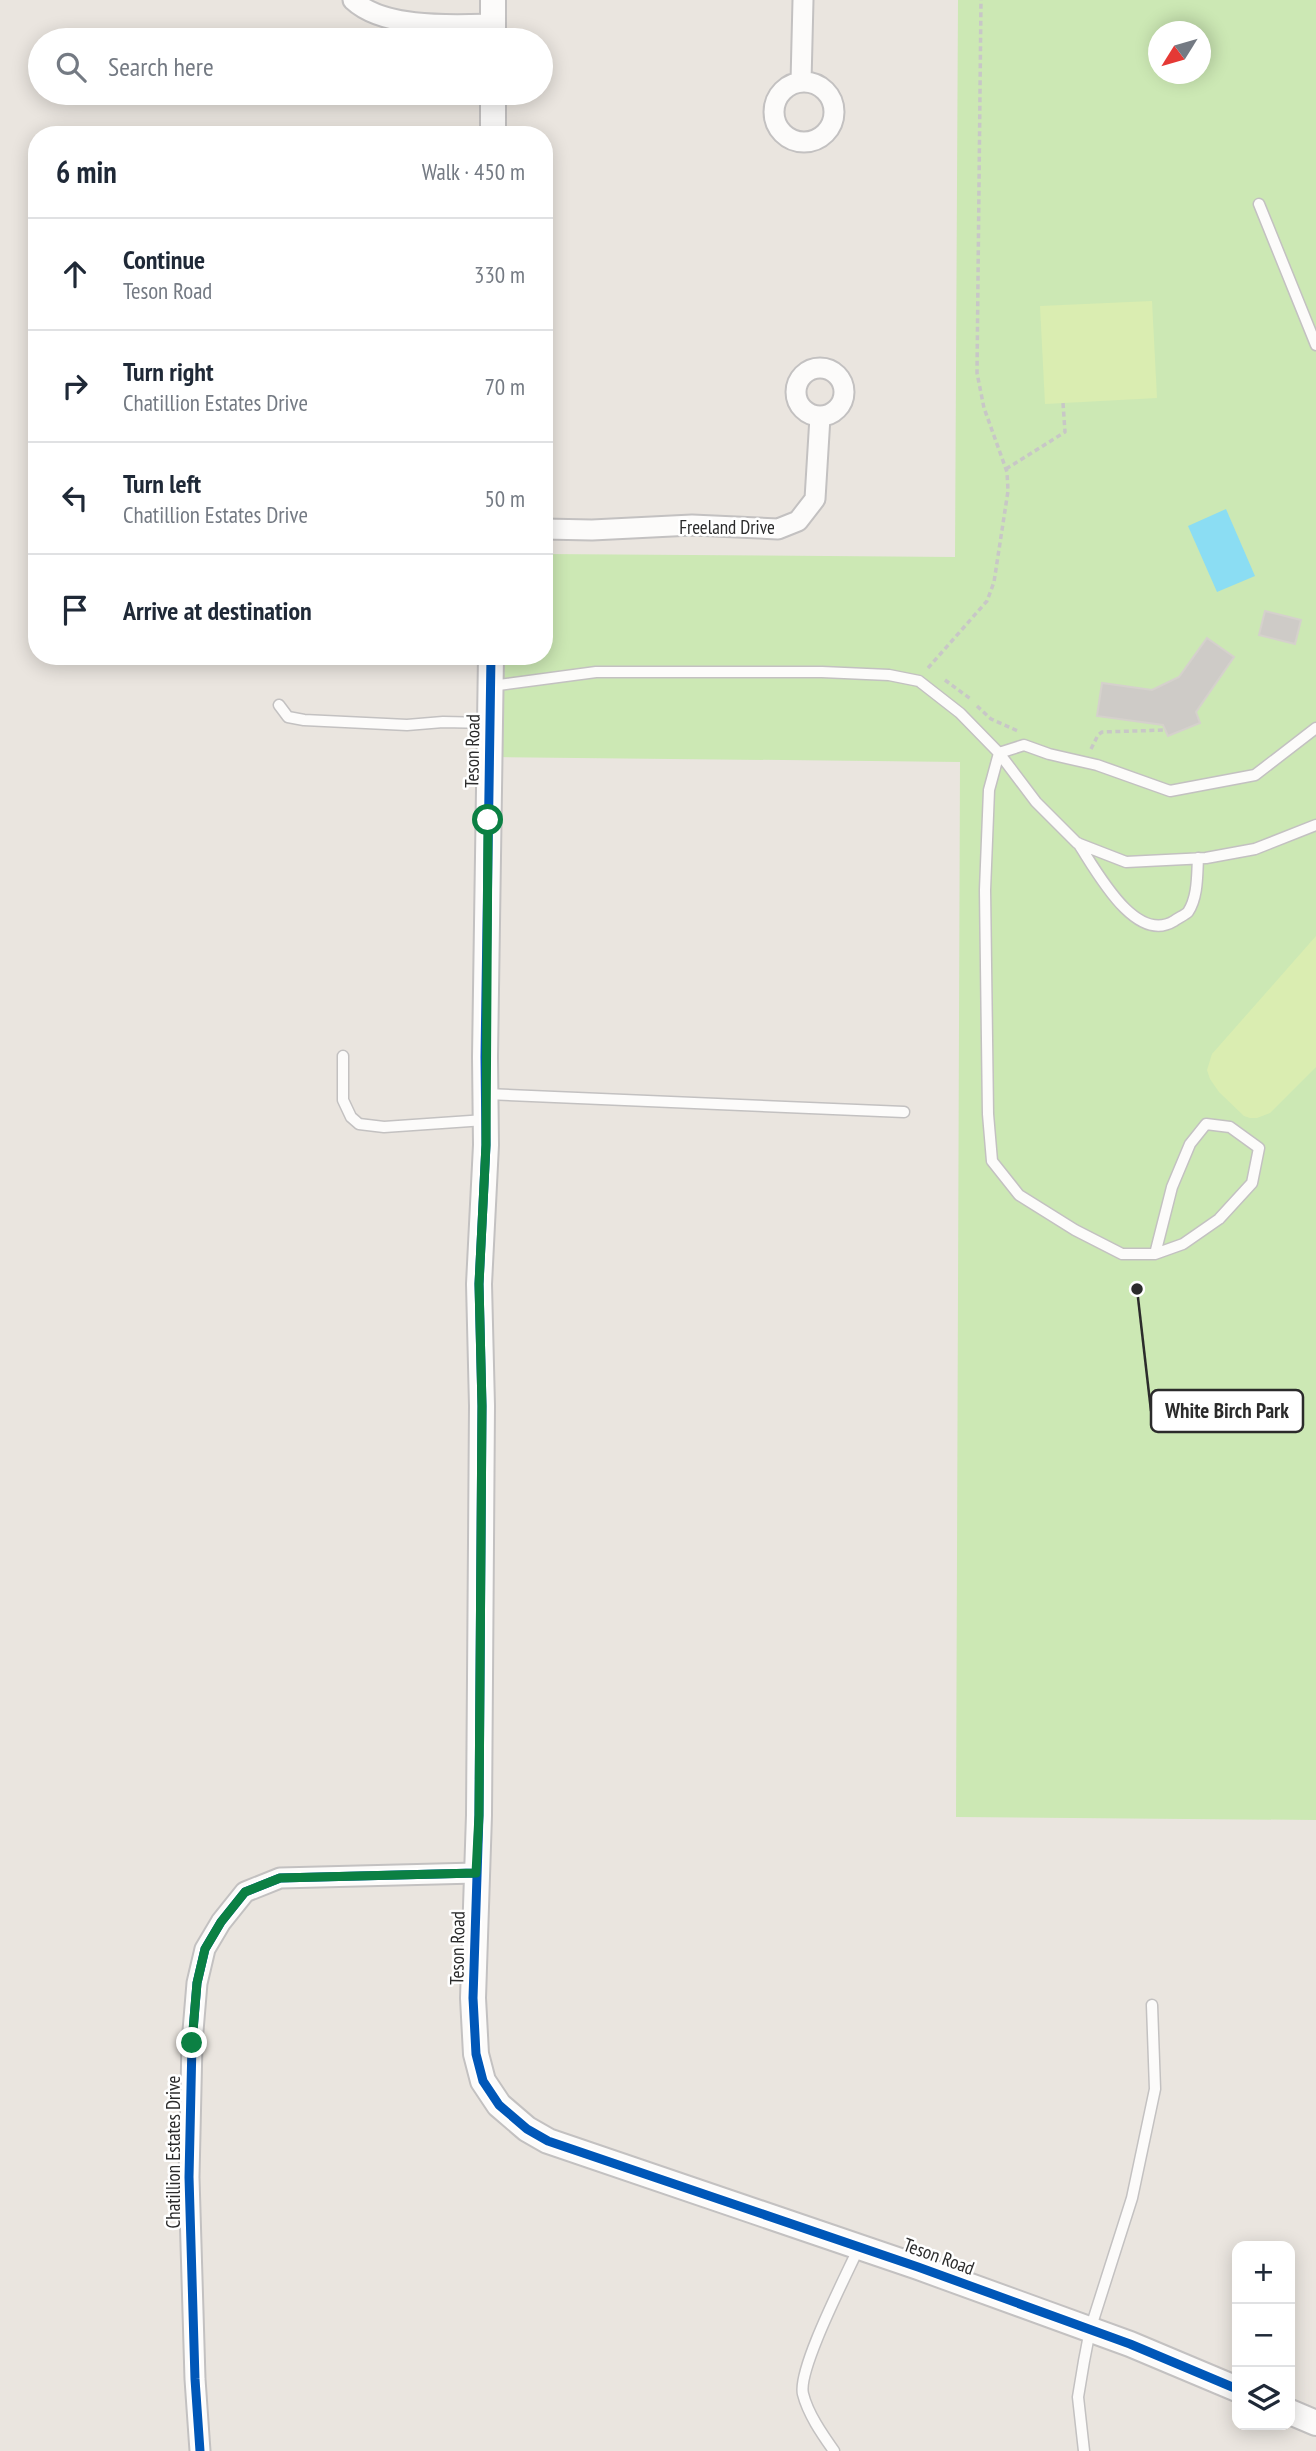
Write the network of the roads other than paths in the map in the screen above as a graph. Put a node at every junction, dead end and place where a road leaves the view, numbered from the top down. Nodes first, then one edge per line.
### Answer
1 (353, 0) edge
2 (803, 0) edge
3 (493, 22) edge
4 (801, 82) dead end
5 (493, 105) edge
6 (493, 126) edge
7 (1259, 204) dead end
8 (1316, 345) edge
9 (820, 417) dead end
10 (553, 529) edge
11 (491, 665) edge
12 (491, 686) junction
13 (279, 705) dead end
14 (489, 723) junction
15 (1316, 729) edge
16 (999, 752) junction
17 (1316, 825) edge
18 (1077, 843) junction
19 (1198, 858) junction
20 (344, 1056) dead end
21 (486, 1094) junction
22 (904, 1112) dead end
23 (486, 1120) junction
24 (1154, 1254) junction
25 (476, 1873) junction
26 (1152, 2005) dead end
27 (859, 2247) junction
28 (1090, 2330) junction
29 (1232, 2387) edge
30 (1295, 2414) edge
31 (1316, 2423) edge
32 (200, 2451) edge
33 (834, 2451) edge
34 (1084, 2451) edge

1 - 3 street
2 - 4 street
5 - 6 street
7 - 8 lane
9 - 10 street, Freeland Drive
11 - 12 street, Teson Road
12 - 14 street, Teson Road
12 - 16 lane
13 - 14 lane
14 - 21 street, Teson Road
15 - 16 lane
16 - 18 lane
16 - 24 lane
17 - 19 lane
18 - 19 lane
18 - 19 lane
20 - 23 lane
21 - 22 lane
21 - 23 street, Teson Road
23 - 25 street, Teson Road
24 - 24 lane
25 - 27 street, Teson Road
25 - 32 street, Chatillion Estates Drive
26 - 28 lane
27 - 28 street, Teson Road
27 - 33 lane
28 - 29 street, Teson Road
28 - 34 lane
30 - 31 street

